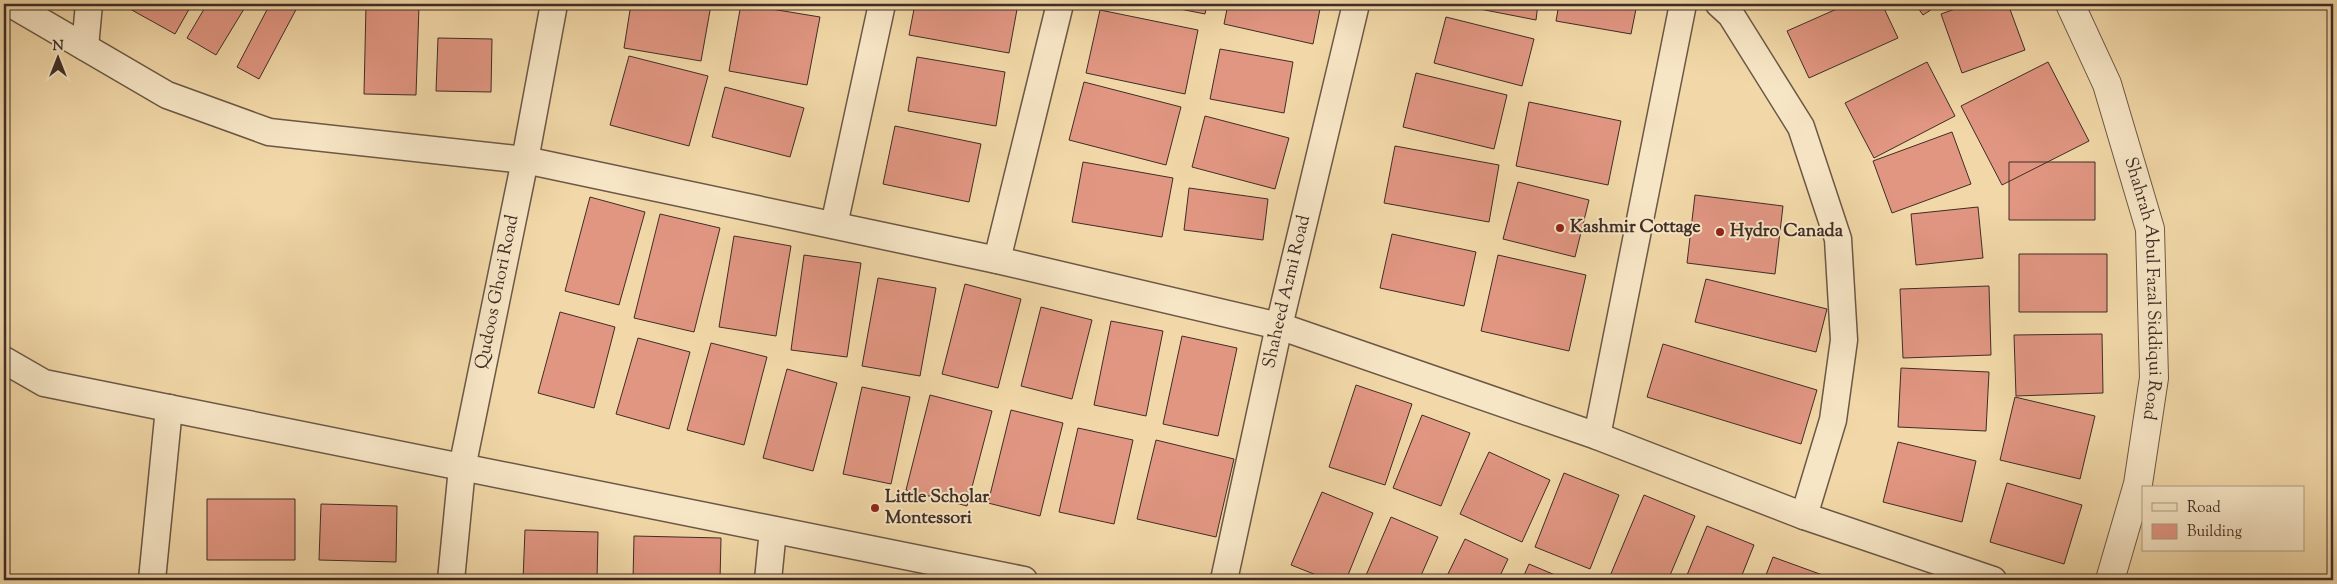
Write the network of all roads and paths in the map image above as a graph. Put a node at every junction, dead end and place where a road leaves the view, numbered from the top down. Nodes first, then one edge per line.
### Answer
1 (12, 4) edge
2 (89, 4) edge
3 (554, 4) edge
4 (882, 4) edge
5 (1060, 4) edge
6 (1356, 4) edge
7 (1683, 4) edge
8 (1719, 4) edge
9 (2070, 4) edge
10 (85, 47) junction
11 (525, 160) junction
12 (834, 225) junction
13 (998, 260) junction
14 (1279, 326) junction
15 (4, 360) edge
16 (169, 408) junction
17 (1597, 436) junction
18 (462, 468) junction
19 (1804, 516) junction
20 (773, 530) junction
21 (152, 580) edge
22 (452, 580) edge
23 (768, 580) edge
24 (1024, 580) edge
25 (1224, 580) edge
26 (1992, 580) edge
27 (2110, 580) edge

1 - 10 street
2 - 10 street
3 - 11 street, Qudoos Ghori Road
4 - 12 street
5 - 13 street
6 - 14 street, Shaheed Azmi Road
7 - 17 street
8 - 19 street
9 - 27 street, Shahrah Abul Fazal Siddiqui Road
10 - 11 street
11 - 12 street
11 - 18 street, Qudoos Ghori Road
12 - 13 street
13 - 14 street
14 - 17 street
14 - 25 street, Shaheed Azmi Road
15 - 16 street
16 - 18 street
16 - 21 street
17 - 19 street
18 - 20 street
18 - 22 street, Qudoos Ghori Road
19 - 26 street
20 - 23 street
20 - 24 street

